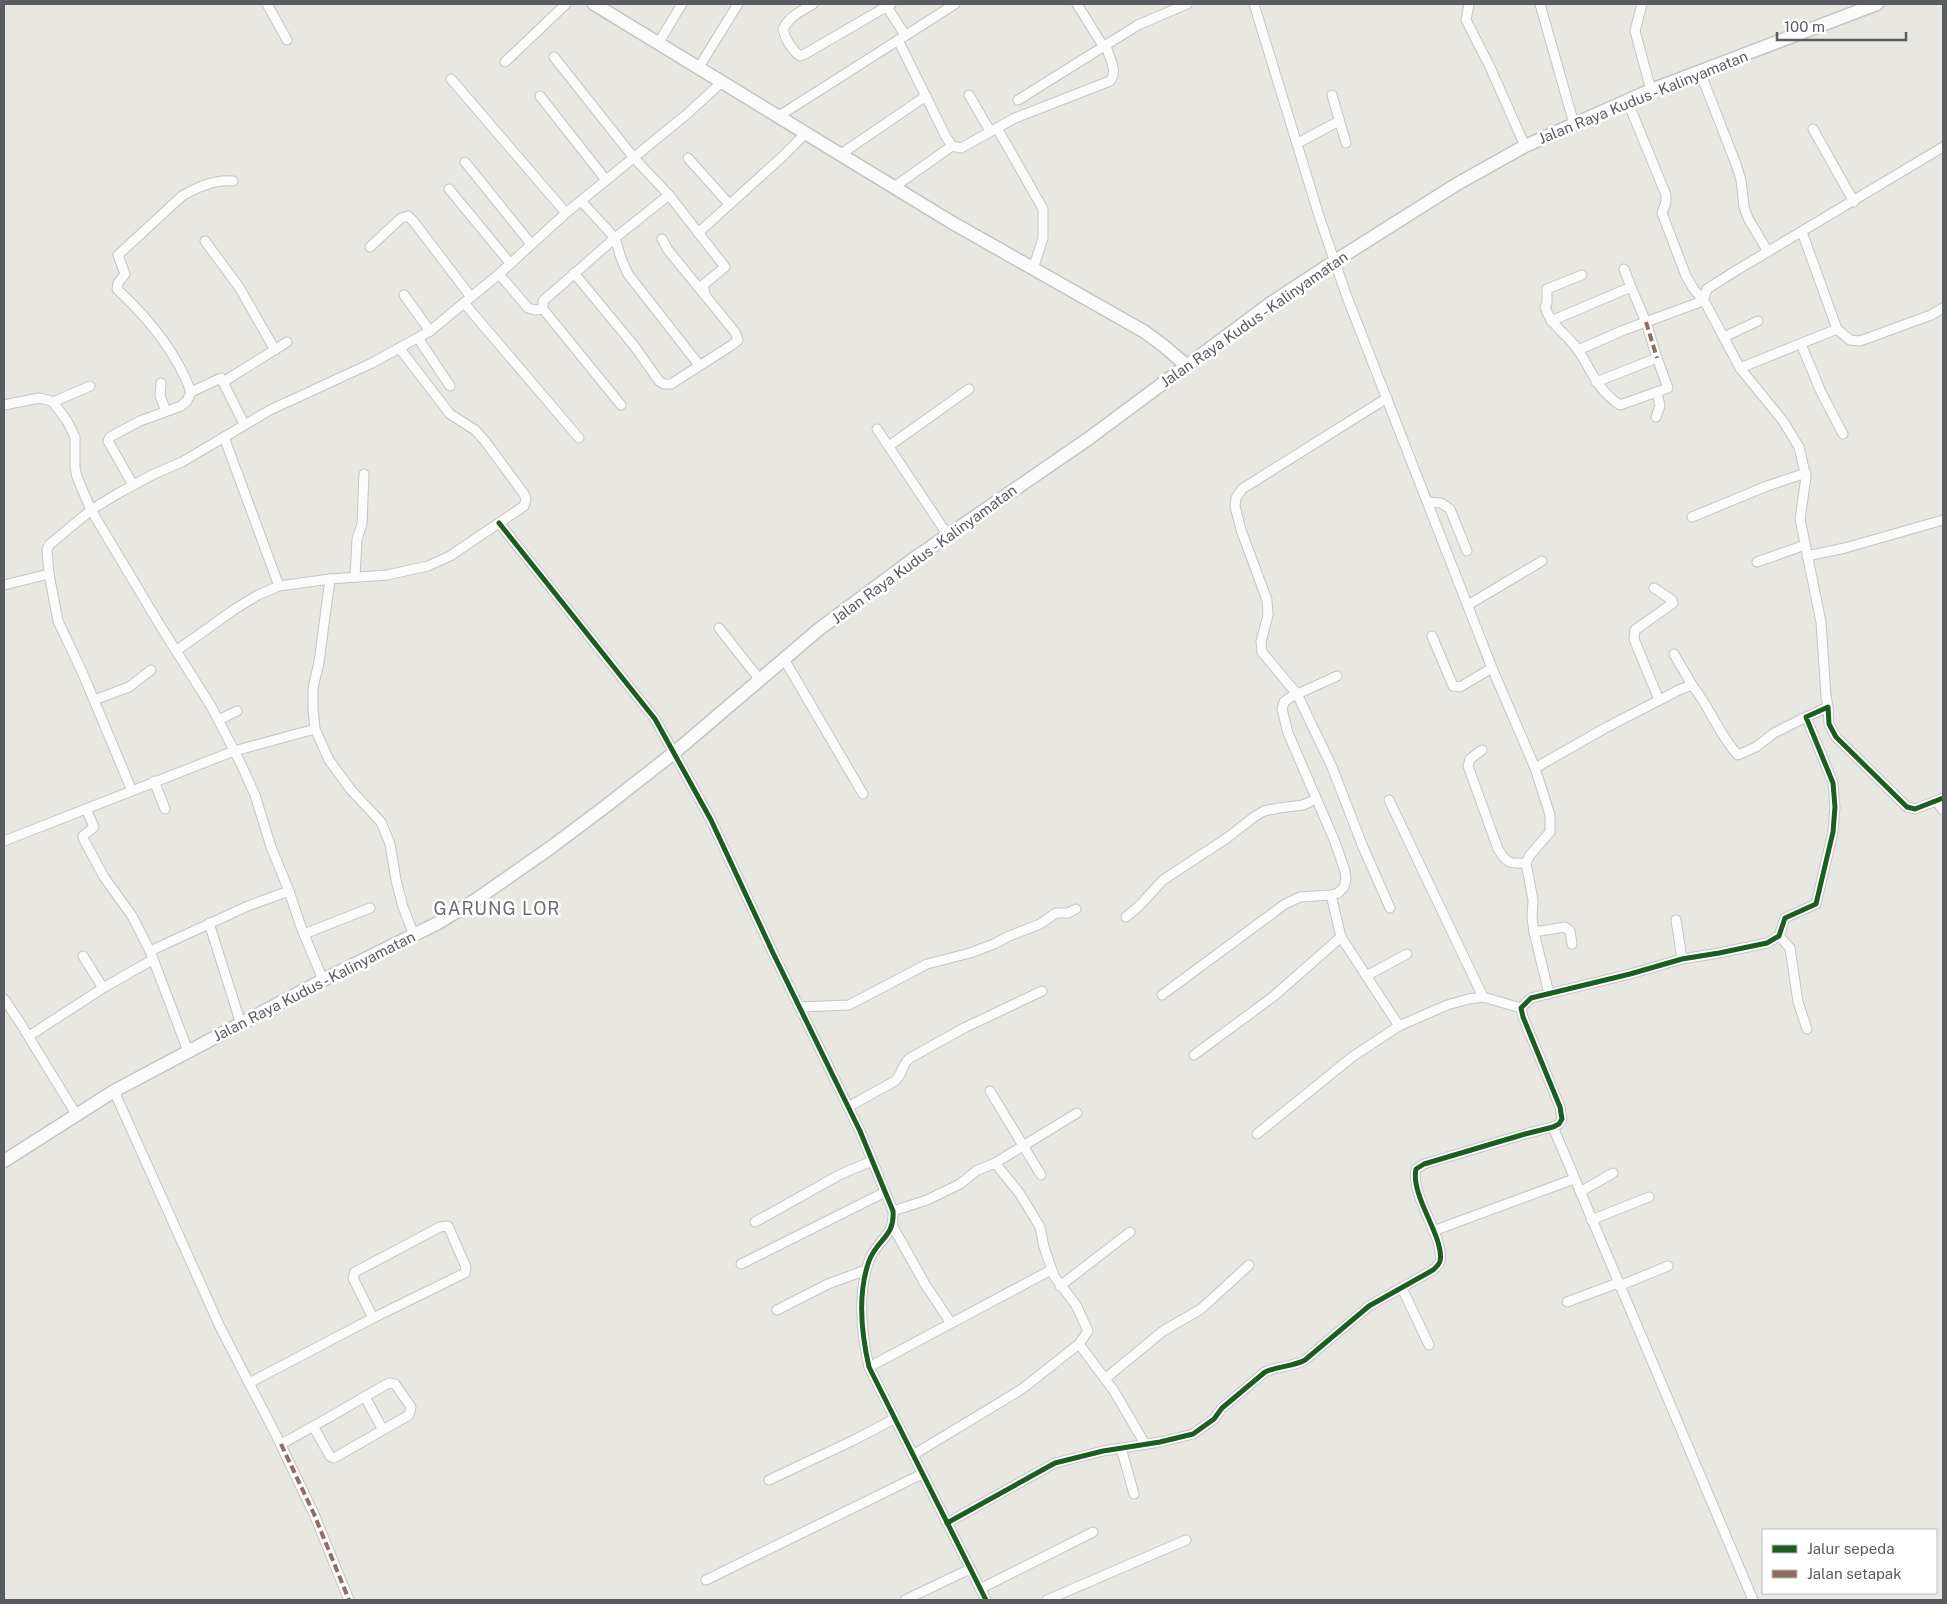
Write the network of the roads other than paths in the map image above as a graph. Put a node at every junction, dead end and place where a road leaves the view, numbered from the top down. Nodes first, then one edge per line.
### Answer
1 (267, 4) edge
2 (566, 4) edge
3 (594, 4) edge
4 (682, 4) edge
5 (738, 4) edge
6 (802, 4) edge
7 (813, 4) edge
8 (955, 4) edge
9 (1077, 4) edge
10 (1187, 4) edge
11 (1254, 4) edge
12 (1469, 4) edge
13 (1540, 4) edge
14 (1642, 4) edge
15 (1877, 4) edge
16 (888, 5) edge
17 (796, 13) junction
18 (901, 38) junction
19 (287, 40) dead end
20 (659, 42) junction
21 (1104, 45) junction
22 (554, 57) dead end
23 (505, 62) dead end
24 (699, 67) junction
25 (1700, 72) junction
26 (451, 79) dead end
27 (722, 82) junction
28 (1651, 90) junction
29 (969, 95) dead end
30 (1332, 95) dead end
31 (540, 96) dead end
32 (926, 96) junction
33 (1018, 100) dead end
34 (1627, 100) junction
35 (778, 116) junction
36 (1339, 121) junction
37 (1574, 124) junction
38 (1813, 129) dead end
39 (993, 130) junction
40 (806, 133) junction
41 (1298, 143) junction
42 (1346, 143) dead end
43 (952, 146) junction
44 (1525, 146) junction
45 (1943, 147) edge
46 (841, 154) junction
47 (634, 158) junction
48 (688, 158) dead end
49 (465, 162) dead end
50 (606, 180) junction
51 (232, 181) dead end
52 (894, 187) junction
53 (449, 189) dead end
54 (669, 195) junction
55 (582, 202) junction
56 (1854, 202) junction
57 (729, 204) junction
58 (566, 213) junction
59 (1802, 232) junction
60 (698, 233) junction
61 (615, 238) junction
62 (662, 239) dead end
63 (205, 241) dead end
64 (531, 244) junction
65 (370, 247) dead end
66 (1768, 252) junction
67 (1335, 261) junction
68 (510, 263) junction
69 (1033, 269) junction
70 (1624, 269) dead end
71 (574, 273) junction
72 (498, 274) junction
73 (1582, 275) dead end
74 (1631, 287) junction
75 (705, 293) junction
76 (404, 295) dead end
77 (468, 300) junction
78 (1703, 300) junction
79 (1943, 308) edge
80 (543, 309) junction
81 (1551, 321) junction
82 (1758, 321) dead end
83 (1646, 322) junction
84 (1837, 329) junction
85 (430, 330) junction
86 (1724, 337) junction
87 (418, 338) junction
88 (288, 342) dead end
89 (1802, 344) junction
90 (400, 349) junction
91 (275, 350) junction
92 (1578, 350) junction
93 (1657, 358) junction
94 (699, 365) junction
95 (1186, 365) junction
96 (1740, 368) junction
97 (223, 382) junction
98 (1596, 382) junction
99 (161, 383) dead end
100 (90, 386) dead end
101 (450, 386) dead end
102 (969, 389) dead end
103 (191, 392) junction
104 (1657, 392) junction
105 (1387, 398) junction
106 (53, 402) junction
107 (4, 405) edge
108 (621, 405) dead end
109 (166, 411) junction
110 (1656, 417) dead end
111 (244, 424) junction
112 (877, 429) dead end
113 (1843, 434) dead end
114 (224, 436) junction
115 (579, 438) dead end
116 (889, 446) junction
117 (1806, 473) junction
118 (364, 474) dead end
119 (133, 485) junction
120 (1428, 502) junction
121 (91, 510) junction
122 (1692, 517) dead end
123 (1943, 520) edge
124 (499, 523) junction
125 (947, 534) junction
126 (1805, 545) junction
127 (1467, 551) dead end
128 (1807, 556) junction
129 (1542, 561) dead end
130 (1757, 562) dead end
131 (49, 574) junction
132 (355, 577) junction
133 (330, 579) junction
134 (4, 585) edge
135 (279, 586) junction
136 (1654, 588) dead end
137 (1468, 605) junction
138 (719, 628) dead end
139 (1432, 636) dead end
140 (176, 651) junction
141 (1674, 654) dead end
142 (784, 660) junction
143 (1492, 668) junction
144 (151, 670) dead end
145 (1337, 676) dead end
146 (760, 680) junction
147 (1692, 686) junction
148 (1297, 694) junction
149 (94, 700) junction
150 (1659, 700) junction
151 (1827, 708) junction
152 (237, 711) dead end
153 (1810, 715) junction
154 (219, 720) junction
155 (315, 729) junction
156 (1482, 750) dead end
157 (234, 751) junction
158 (675, 752) junction
159 (1534, 768) junction
160 (154, 781) junction
161 (132, 791) junction
162 (863, 794) dead end
163 (1316, 798) junction
164 (1940, 799) edge
165 (1389, 800) dead end
166 (86, 809) junction
167 (166, 809) dead end
168 (1943, 810) edge
169 (4, 841) edge
170 (1526, 863) junction
171 (289, 891) junction
172 (1331, 895) junction
173 (370, 908) dead end
174 (1390, 908) dead end
175 (1076, 909) dead end
176 (1126, 917) dead end
177 (1676, 920) dead end
178 (209, 923) junction
179 (1534, 932) junction
180 (304, 934) junction
181 (414, 934) junction
182 (1779, 936) junction
183 (1341, 937) junction
184 (1572, 944) dead end
185 (1407, 954) dead end
186 (82, 956) dead end
187 (151, 956) junction
188 (1682, 959) junction
189 (1366, 976) junction
190 (323, 980) junction
191 (103, 988) junction
192 (1042, 991) dead end
193 (1549, 994) junction
194 (1162, 995) dead end
195 (1483, 997) junction
196 (4, 999) edge
197 (800, 1007) junction
198 (1521, 1008) junction
199 (241, 1024) junction
200 (1399, 1026) junction
201 (1807, 1029) dead end
202 (29, 1036) junction
203 (188, 1051) junction
204 (1194, 1055) dead end
205 (114, 1091) junction
206 (990, 1091) dead end
207 (848, 1106) junction
208 (1077, 1113) dead end
209 (76, 1114) junction
210 (1552, 1128) junction
211 (1257, 1134) dead end
212 (1023, 1146) junction
213 (872, 1160) junction
214 (4, 1161) edge
215 (995, 1163) junction
216 (1613, 1173) dead end
217 (1042, 1175) dead end
218 (1574, 1179) junction
219 (885, 1192) junction
220 (1580, 1192) junction
221 (1649, 1197) dead end
222 (894, 1211) junction
223 (1591, 1220) junction
224 (755, 1222) dead end
225 (893, 1227) junction
226 (1433, 1231) junction
227 (1130, 1232) dead end
228 (741, 1264) dead end
229 (1249, 1265) dead end
230 (1668, 1266) dead end
231 (866, 1270) junction
232 (1051, 1270) junction
233 (1619, 1284) junction
234 (1060, 1286) junction
235 (1402, 1288) junction
236 (1567, 1302) dead end
237 (777, 1310) dead end
238 (373, 1318) junction
239 (950, 1323) junction
240 (1079, 1344) junction
241 (1429, 1345) dead end
242 (869, 1366) junction
243 (1106, 1378) junction
244 (249, 1383) junction
245 (365, 1396) junction
246 (894, 1419) junction
247 (313, 1426) junction
248 (384, 1430) junction
249 (281, 1444) junction
250 (1145, 1444) junction
251 (1121, 1448) junction
252 (913, 1455) junction
253 (922, 1474) junction
254 (769, 1480) dead end
255 (1134, 1494) dead end
256 (947, 1523) junction
257 (1093, 1532) dead end
258 (1186, 1540) dead end
259 (970, 1569) junction
260 (706, 1580) dead end
261 (980, 1589) junction
262 (349, 1600) edge
263 (905, 1600) edge
264 (986, 1600) edge
265 (1047, 1600) edge
266 (1754, 1600) edge

1 - 19 street
2 - 23 street
3 - 20 main road
4 - 20 street
5 - 24 street
6 - 17 street
7 - 17 street
8 - 18 street
9 - 21 street
10 - 21 street
11 - 41 street
12 - 44 street
13 - 37 street
14 - 28 street
15 - 25 main road, Jalan Raya Kudus - Kalinyamatan
16 - 17 street
16 - 18 street
18 - 32 street
18 - 35 street
20 - 24 main road
21 - 33 street
21 - 39 street
22 - 47 street
24 - 27 main road
25 - 28 main road, Jalan Raya Kudus - Kalinyamatan
25 - 66 street
26 - 58 street
27 - 35 main road
27 - 47 street
28 - 34 main road, Jalan Raya Kudus - Kalinyamatan
29 - 39 street
30 - 36 street
31 - 50 street
32 - 43 street
32 - 46 street
34 - 37 main road, Jalan Raya Kudus - Kalinyamatan
34 - 78 street
35 - 40 main road
36 - 41 street
36 - 42 street
37 - 44 main road, Jalan Raya Kudus - Kalinyamatan
38 - 56 street
39 - 43 street
39 - 69 street
40 - 46 main road
40 - 57 street
41 - 67 street
43 - 52 street
44 - 67 main road, Jalan Raya Kudus - Kalinyamatan
45 - 56 street
46 - 52 main road
47 - 50 street
47 - 54 street
48 - 57 street
49 - 64 street
50 - 55 street
51 - 103 street
52 - 69 main road
53 - 68 street
54 - 60 street
54 - 61 street
55 - 58 street
55 - 61 street
56 - 59 street
57 - 60 street
58 - 64 street
59 - 66 street
59 - 84 street
60 - 75 street
61 - 71 street
61 - 94 street
62 - 75 street
63 - 91 street
64 - 68 street
65 - 77 street
66 - 78 street
67 - 95 main road, Jalan Raya Kudus - Kalinyamatan
67 - 105 street
68 - 72 street
69 - 95 main road
70 - 74 street
71 - 80 street
71 - 94 street
72 - 77 street
72 - 80 street
73 - 81 street
74 - 81 street
74 - 83 street
75 - 94 street
76 - 85 street
77 - 85 street
77 - 115 street
78 - 83 street
78 - 86 street
79 - 84 street
80 - 108 street
81 - 92 street
82 - 86 street
83 - 92 street
83 - 93 street
84 - 89 street
85 - 87 street
86 - 96 street
87 - 90 street
87 - 101 street
88 - 91 street
89 - 96 street
89 - 113 street
90 - 111 street
90 - 124 street
91 - 97 street
92 - 98 street
93 - 98 street
93 - 104 street
95 - 125 main road, Jalan Raya Kudus - Kalinyamatan
96 - 117 street
97 - 103 street
97 - 111 street
98 - 104 street
99 - 109 street
100 - 106 street
102 - 116 street
103 - 109 street
104 - 110 street
105 - 120 street
105 - 148 street
106 - 107 street
106 - 121 street
109 - 119 street
111 - 114 street
112 - 116 street
114 - 119 street
114 - 135 street
116 - 125 street
117 - 122 street
117 - 126 street
118 - 132 street
119 - 121 street
120 - 127 street
120 - 137 street
121 - 131 street
121 - 140 street
123 - 128 street
124 - 132 street
124 - 158 street
125 - 142 main road, Jalan Raya Kudus - Kalinyamatan
126 - 128 street
126 - 130 street
128 - 151 street
129 - 137 street
131 - 134 street
131 - 149 street
132 - 133 street
133 - 135 street
133 - 155 street
135 - 140 street
136 - 150 street
137 - 143 street
138 - 146 street
139 - 143 street
140 - 154 street
141 - 147 street
142 - 146 main road, Jalan Raya Kudus - Kalinyamatan
142 - 162 street
143 - 159 street
144 - 149 street
145 - 148 street
146 - 158 main road, Jalan Raya Kudus - Kalinyamatan
147 - 150 street
147 - 153 street
148 - 163 street
148 - 174 street
149 - 161 street
150 - 159 street
151 - 153 street
151 - 164 street
152 - 154 street
153 - 182 street
154 - 157 street
155 - 157 street
155 - 181 street
156 - 170 street
157 - 160 street
157 - 171 street
158 - 181 main road, Jalan Raya Kudus - Kalinyamatan
158 - 197 street
159 - 170 street
160 - 161 street
160 - 167 street
161 - 166 street
163 - 172 street
163 - 176 street
164 - 168 street
165 - 195 street
166 - 169 street
166 - 187 street
170 - 179 street
171 - 178 street
171 - 180 street
172 - 183 street
172 - 194 street
173 - 180 street
175 - 197 street
177 - 188 street
178 - 187 street
178 - 199 street
179 - 184 street
179 - 193 street
180 - 190 street
181 - 190 main road, Jalan Raya Kudus - Kalinyamatan
182 - 188 street
182 - 201 street
183 - 189 street
183 - 204 street
185 - 189 street
186 - 191 street
187 - 191 street
187 - 203 street
188 - 193 street
189 - 200 street
190 - 199 main road, Jalan Raya Kudus - Kalinyamatan
191 - 202 street
192 - 207 street
193 - 198 street
195 - 198 street
195 - 200 street
196 - 202 street
197 - 207 street
198 - 210 street
199 - 203 main road, Jalan Raya Kudus - Kalinyamatan
200 - 211 street
202 - 209 street
203 - 205 main road, Jalan Raya Kudus - Kalinyamatan
205 - 209 main road, Jalan Raya Kudus - Kalinyamatan
205 - 244 street
206 - 212 street
207 - 213 street
208 - 212 street
209 - 214 main road, Jalan Raya Kudus - Kalinyamatan
210 - 218 street
210 - 226 street
212 - 215 street
212 - 217 street
213 - 219 street
213 - 224 street
215 - 222 street
215 - 232 street
216 - 220 street
218 - 220 street
218 - 226 street
219 - 222 street
219 - 228 street
220 - 223 street
221 - 223 street
222 - 225 street
223 - 233 street
225 - 231 street
225 - 239 street
226 - 235 street
227 - 234 street
229 - 243 street
230 - 233 street
231 - 237 street
231 - 242 street
232 - 234 street
232 - 239 street
233 - 236 street
233 - 266 street
234 - 240 street
235 - 241 street
235 - 250 street
238 - 238 street
238 - 244 street
239 - 242 street
240 - 243 street
240 - 252 street
242 - 246 street
243 - 250 street
244 - 249 street
245 - 247 street
245 - 248 street
245 - 248 street
246 - 252 street
246 - 254 street
247 - 248 street
247 - 249 street
249 - 262 street
250 - 251 street
251 - 255 street
251 - 256 street
252 - 253 street
253 - 256 street
253 - 260 street
256 - 259 street
257 - 261 street
258 - 265 street
259 - 261 street
259 - 263 street
261 - 264 street

